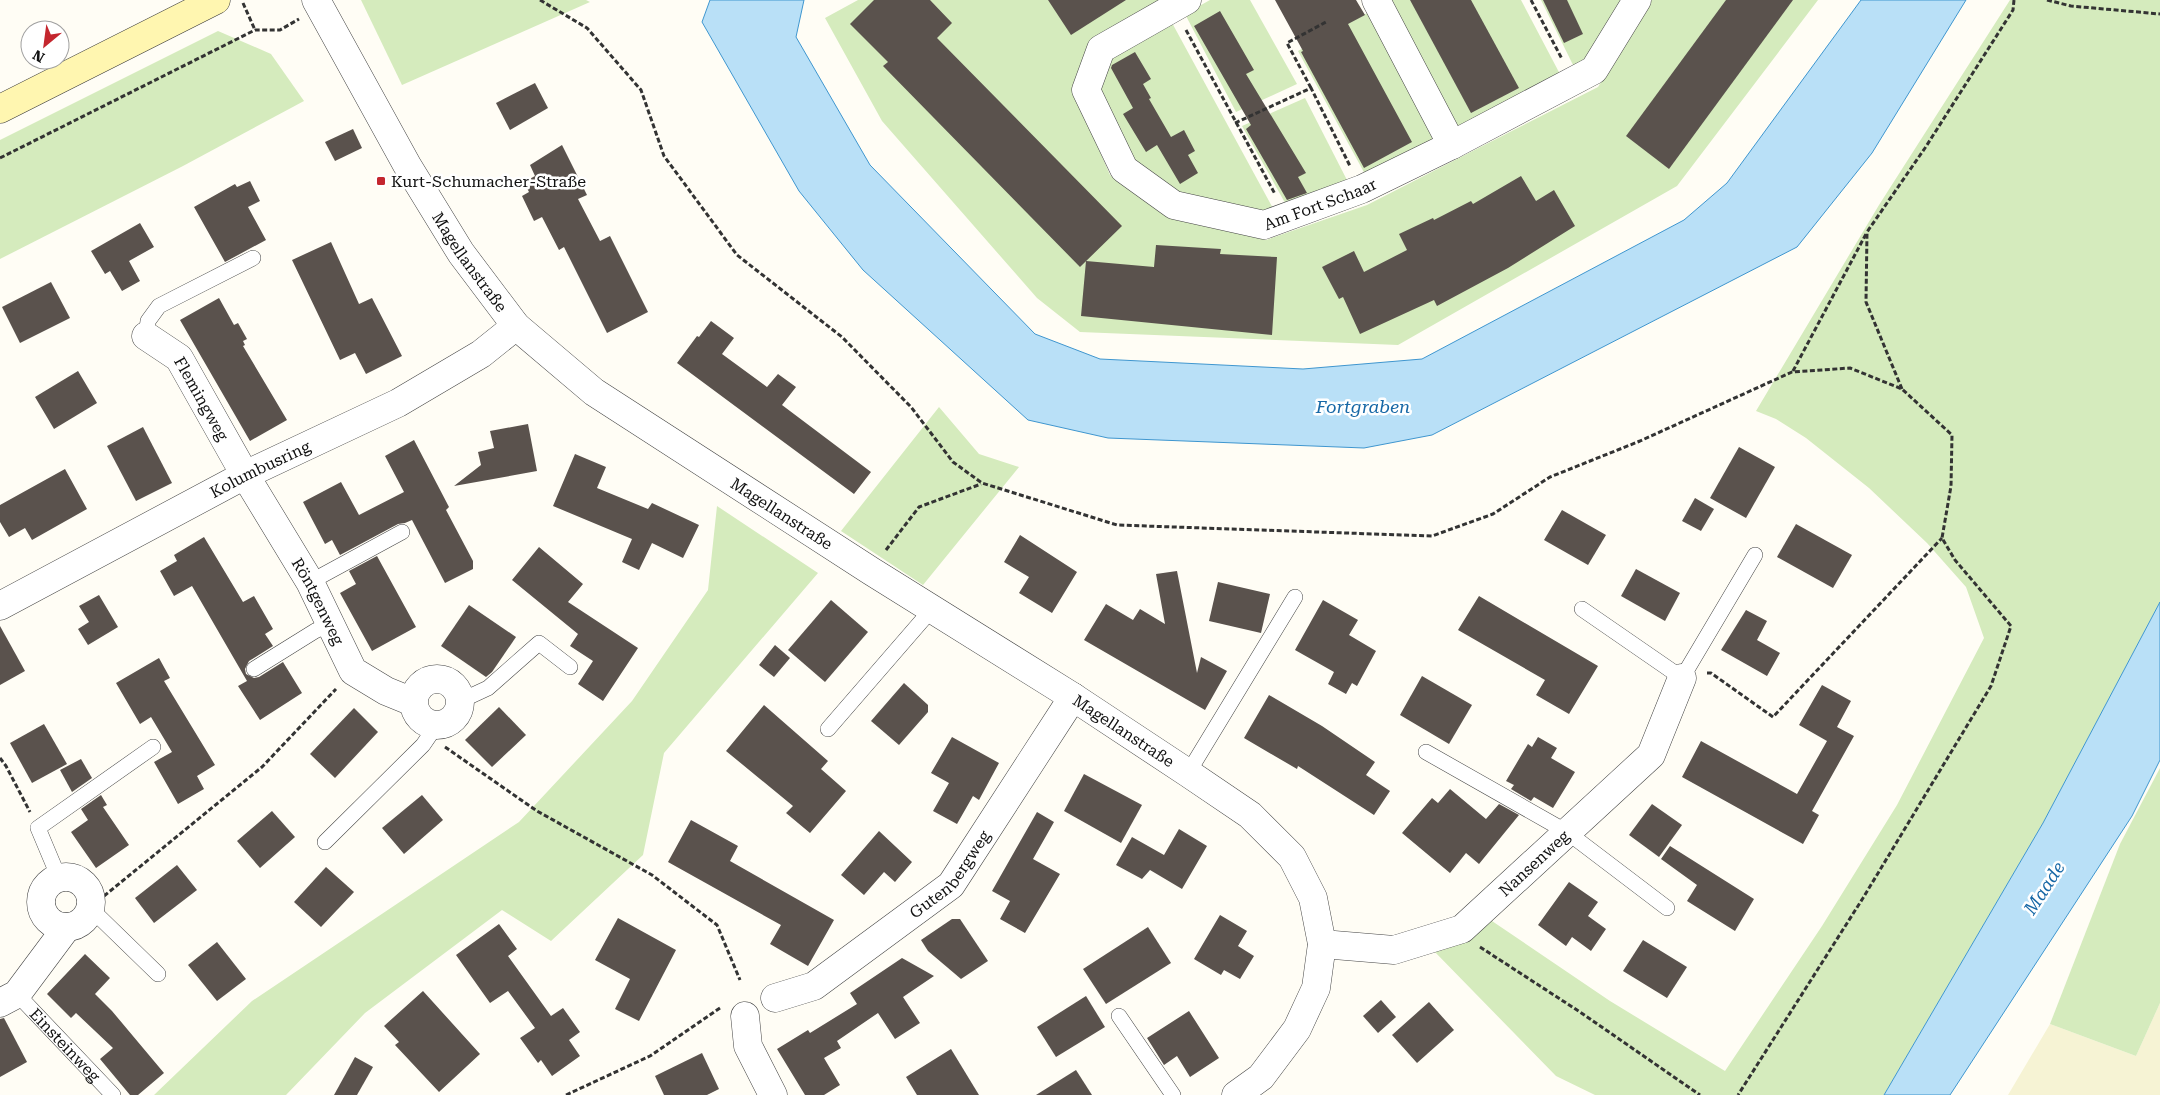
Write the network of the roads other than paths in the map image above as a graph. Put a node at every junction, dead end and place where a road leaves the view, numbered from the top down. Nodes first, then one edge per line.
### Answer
1 (216, 0) edge
2 (1376, 0) edge
3 (1637, 0) edge
4 (318, 4) edge
5 (1180, 4) edge
6 (0, 109) edge
7 (1452, 145) junction
8 (253, 258) dead end
9 (516, 326) junction
10 (146, 336) joint
11 (244, 475) junction
12 (402, 532) dead end
13 (1754, 556) dead end
14 (310, 582) junction
15 (1295, 597) dead end
16 (0, 606) edge
17 (932, 609) junction
18 (1582, 609) dead end
19 (330, 624) junction
20 (570, 667) dead end
21 (254, 669) dead end
22 (1682, 678) junction
23 (1073, 697) junction
24 (460, 701) junction
25 (413, 702) junction
26 (436, 726) junction
27 (828, 729) dead end
28 (153, 747) dead end
29 (1426, 752) dead end
30 (1188, 773) junction
31 (1567, 832) junction
32 (324, 842) dead end
33 (59, 878) junction
34 (90, 908) junction
35 (1667, 908) dead end
36 (67, 927) junction
37 (1322, 944) junction
38 (158, 974) dead end
39 (9, 998) edge
40 (775, 998) dead end
41 (735, 1010) road end
42 (1120, 1016) dead end
43 (1267, 1086) edge
44 (113, 1095) edge
45 (773, 1095) edge
46 (1173, 1095) edge
47 (1236, 1095) edge

1 - 6 main road
2 - 7 street
3 - 7 street, Am Fort Schaar
4 - 9 street, Magellanstraße
5 - 7 street, Am Fort Schaar
8 - 10 lane
9 - 11 street, Kolumbusring
9 - 17 street, Magellanstraße
10 - 11 street, Flemingweg
11 - 14 street, Röntgenweg
11 - 16 street, Kolumbusring
12 - 14 lane
13 - 22 lane
14 - 19 street, Röntgenweg
15 - 30 lane
17 - 23 street, Magellanstraße
17 - 27 lane
18 - 22 lane
19 - 21 lane
19 - 25 street, Röntgenweg
20 - 24 lane
22 - 31 street, Nansenweg
23 - 30 street, Magellanstraße
23 - 40 street, Gutenbergweg
24 - 25 street
24 - 26 street
25 - 26 street
26 - 32 lane
28 - 33 lane
29 - 31 lane
30 - 37 street, Magellanstraße
31 - 35 lane
31 - 37 street, Nansenweg
33 - 34 street
33 - 36 street
34 - 36 street, Einsteinweg
34 - 38 lane
36 - 39 street, Einsteinweg
37 - 43 street
39 - 44 lane, Einsteinweg
41 - 45 street
42 - 46 lane
43 - 47 street

